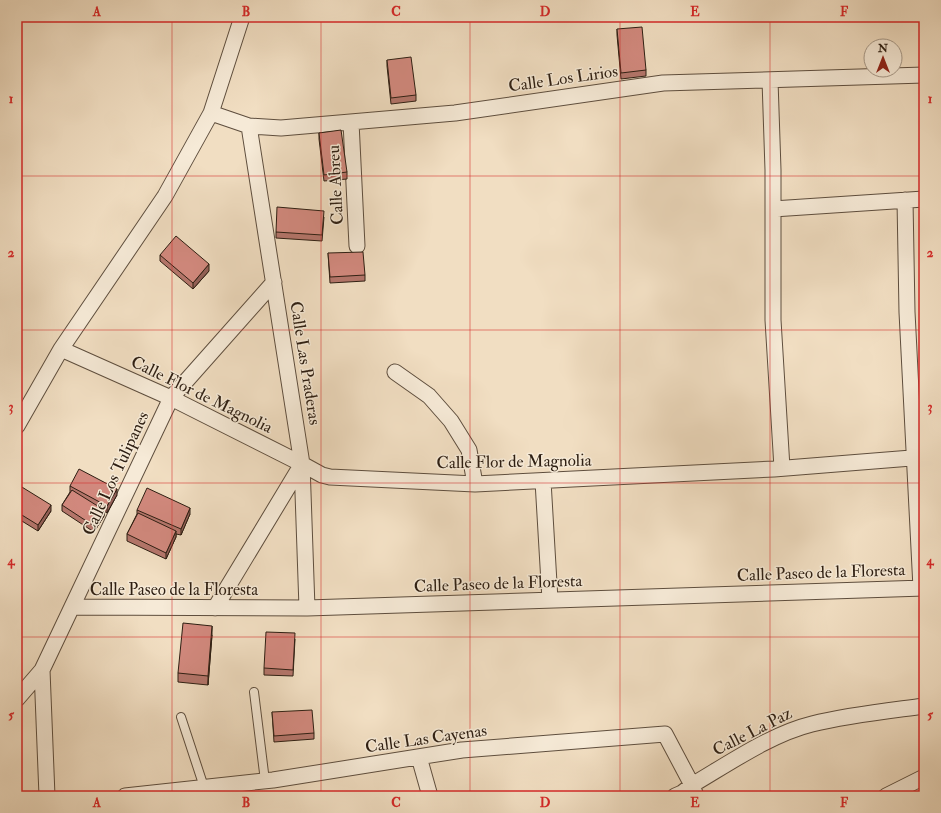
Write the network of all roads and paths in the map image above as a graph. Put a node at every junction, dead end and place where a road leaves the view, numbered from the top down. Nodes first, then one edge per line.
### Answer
1 (242, 17) edge
2 (924, 75) edge
3 (770, 80) junction
4 (211, 113) junction
5 (351, 122) junction
6 (249, 126) junction
7 (924, 199) edge
8 (905, 200) junction
9 (773, 209) junction
10 (357, 246) dead end
11 (274, 282) junction
12 (61, 349) junction
13 (395, 372) dead end
14 (171, 398) junction
15 (17, 426) edge
16 (919, 457) edge
17 (302, 464) junction
18 (782, 468) junction
19 (543, 481) junction
20 (475, 484) junction
21 (922, 588) edge
22 (550, 600) junction
23 (72, 607) junction
24 (215, 608) junction
25 (307, 608) junction
26 (42, 670) junction
27 (254, 692) dead end
28 (17, 699) edge
29 (924, 706) edge
30 (181, 717) dead end
31 (419, 757) junction
32 (924, 777) edge
33 (264, 781) junction
34 (204, 787) junction
35 (694, 791) edge
36 (47, 796) edge
37 (125, 796) edge
38 (430, 796) edge
39 (675, 796) edge
40 (886, 796) edge

1 - 4 street
2 - 3 street, Calle Los Lirios
3 - 5 street, Calle Los Lirios
3 - 9 street
4 - 6 street, Calle Los Lirios
4 - 12 street
5 - 6 street, Calle Los Lirios
5 - 10 street, Calle Abreu
6 - 11 street, Calle Las Praderas
7 - 8 street
8 - 9 street
8 - 16 street
9 - 18 street
11 - 14 street, Calle Los Tulipanes
11 - 17 street, Calle Las Praderas
12 - 14 street, Calle Flor de Magnolia
12 - 15 street
13 - 20 street
14 - 17 street, Calle Flor de Magnolia
14 - 23 street, Calle Los Tulipanes
16 - 18 street, Calle Flor de Magnolia
16 - 21 street
17 - 20 street, Calle Flor de Magnolia
17 - 24 street
17 - 25 street, Calle Las Praderas
18 - 19 street, Calle Flor de Magnolia
19 - 20 street, Calle Flor de Magnolia
19 - 22 street
21 - 22 street, Calle Paseo de la Floresta
22 - 25 street, Calle Paseo de la Floresta
23 - 24 street, Calle Paseo de la Floresta
23 - 26 street, Calle Los Tulipanes
24 - 25 street, Calle Paseo de la Floresta
26 - 28 street, Calle Los Tulipanes
26 - 36 street
27 - 33 lane
29 - 35 street, Calle La Paz
30 - 34 lane
31 - 33 street, Calle Las Cayenas
31 - 35 street, Calle Las Cayenas
31 - 38 street
32 - 40 street
33 - 34 street, Calle Las Cayenas
34 - 37 street, Calle Las Cayenas
35 - 39 street, Calle La Paz

